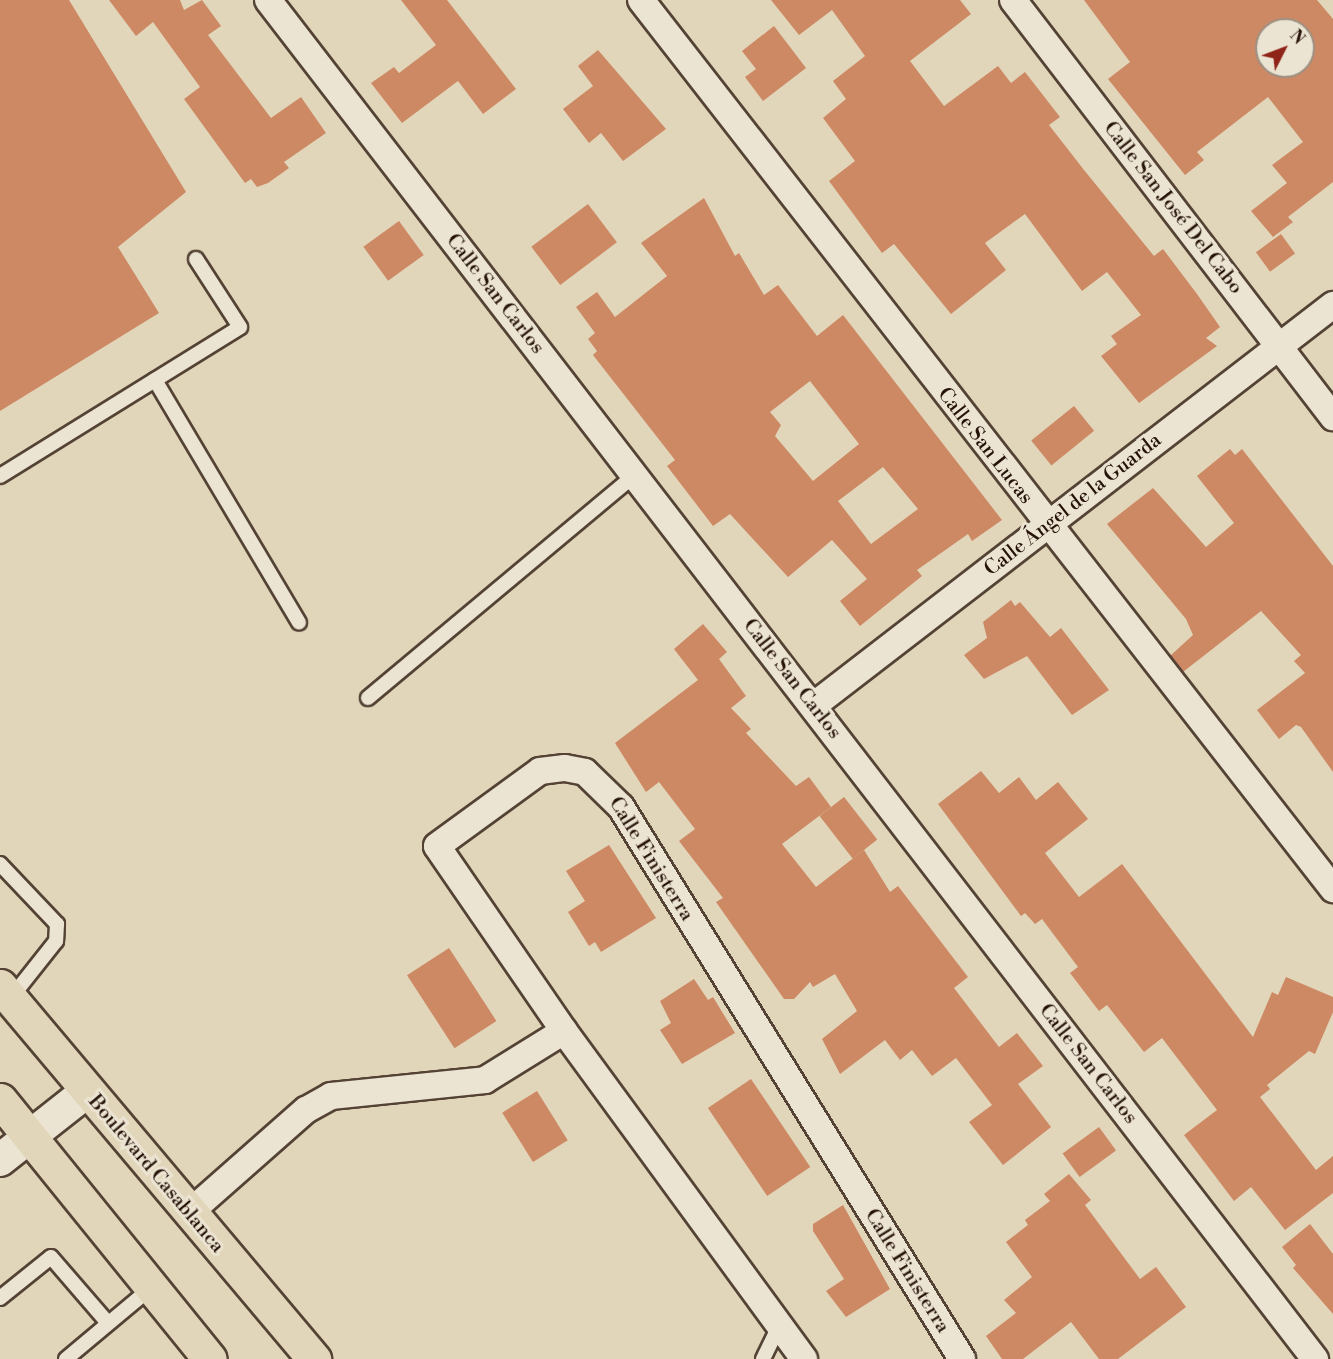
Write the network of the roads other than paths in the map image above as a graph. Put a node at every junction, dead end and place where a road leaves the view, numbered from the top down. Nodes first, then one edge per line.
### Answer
1 (268, 0) edge
2 (641, 0) edge
3 (1013, 0) edge
4 (196, 260) dead end
5 (1333, 305) edge
6 (1280, 346) junction
7 (155, 380) junction
8 (1333, 417) edge
9 (635, 475) junction
10 (0, 476) edge
11 (1046, 526) junction
12 (299, 623) dead end
13 (368, 698) dead end
14 (813, 706) junction
15 (0, 864) edge
16 (1333, 889) edge
17 (5, 992) edge
18 (564, 1031) junction
19 (86, 1092) junction
20 (0, 1100) edge
21 (29, 1136) junction
22 (0, 1160) edge
23 (189, 1213) junction
24 (152, 1287) junction
25 (0, 1298) edge
26 (108, 1323) junction
27 (779, 1326) junction
28 (66, 1359) edge
29 (210, 1359) edge
30 (314, 1359) edge
31 (763, 1359) edge
32 (804, 1359) edge
33 (962, 1359) edge
34 (1315, 1359) edge

1 - 9 street, Calle San Carlos
2 - 11 street, Calle San Lucas
3 - 6 street, Calle San José Del Cabo
4 - 7 lane
5 - 6 street, Calle Ángel de la Guarda
6 - 8 street, Calle San José Del Cabo
6 - 11 street, Calle Ángel de la Guarda
7 - 10 lane
7 - 12 lane
9 - 13 lane
9 - 14 street, Calle San Carlos
11 - 14 street, Calle Ángel de la Guarda
11 - 16 street, Calle San Lucas
14 - 34 street, Calle San Carlos
15 - 17 lane
17 - 19 main road, Boulevard Casablanca
18 - 23 street
18 - 27 street, Calle Finisterra
18 - 33 street, Calle Finisterra
19 - 21 street
19 - 23 main road, Boulevard Casablanca
20 - 21 main road
21 - 22 street
21 - 24 main road
23 - 30 main road, Boulevard Casablanca
24 - 26 lane
24 - 29 main road
25 - 26 lane
26 - 28 lane
27 - 31 lane
27 - 32 street, Calle Finisterra

